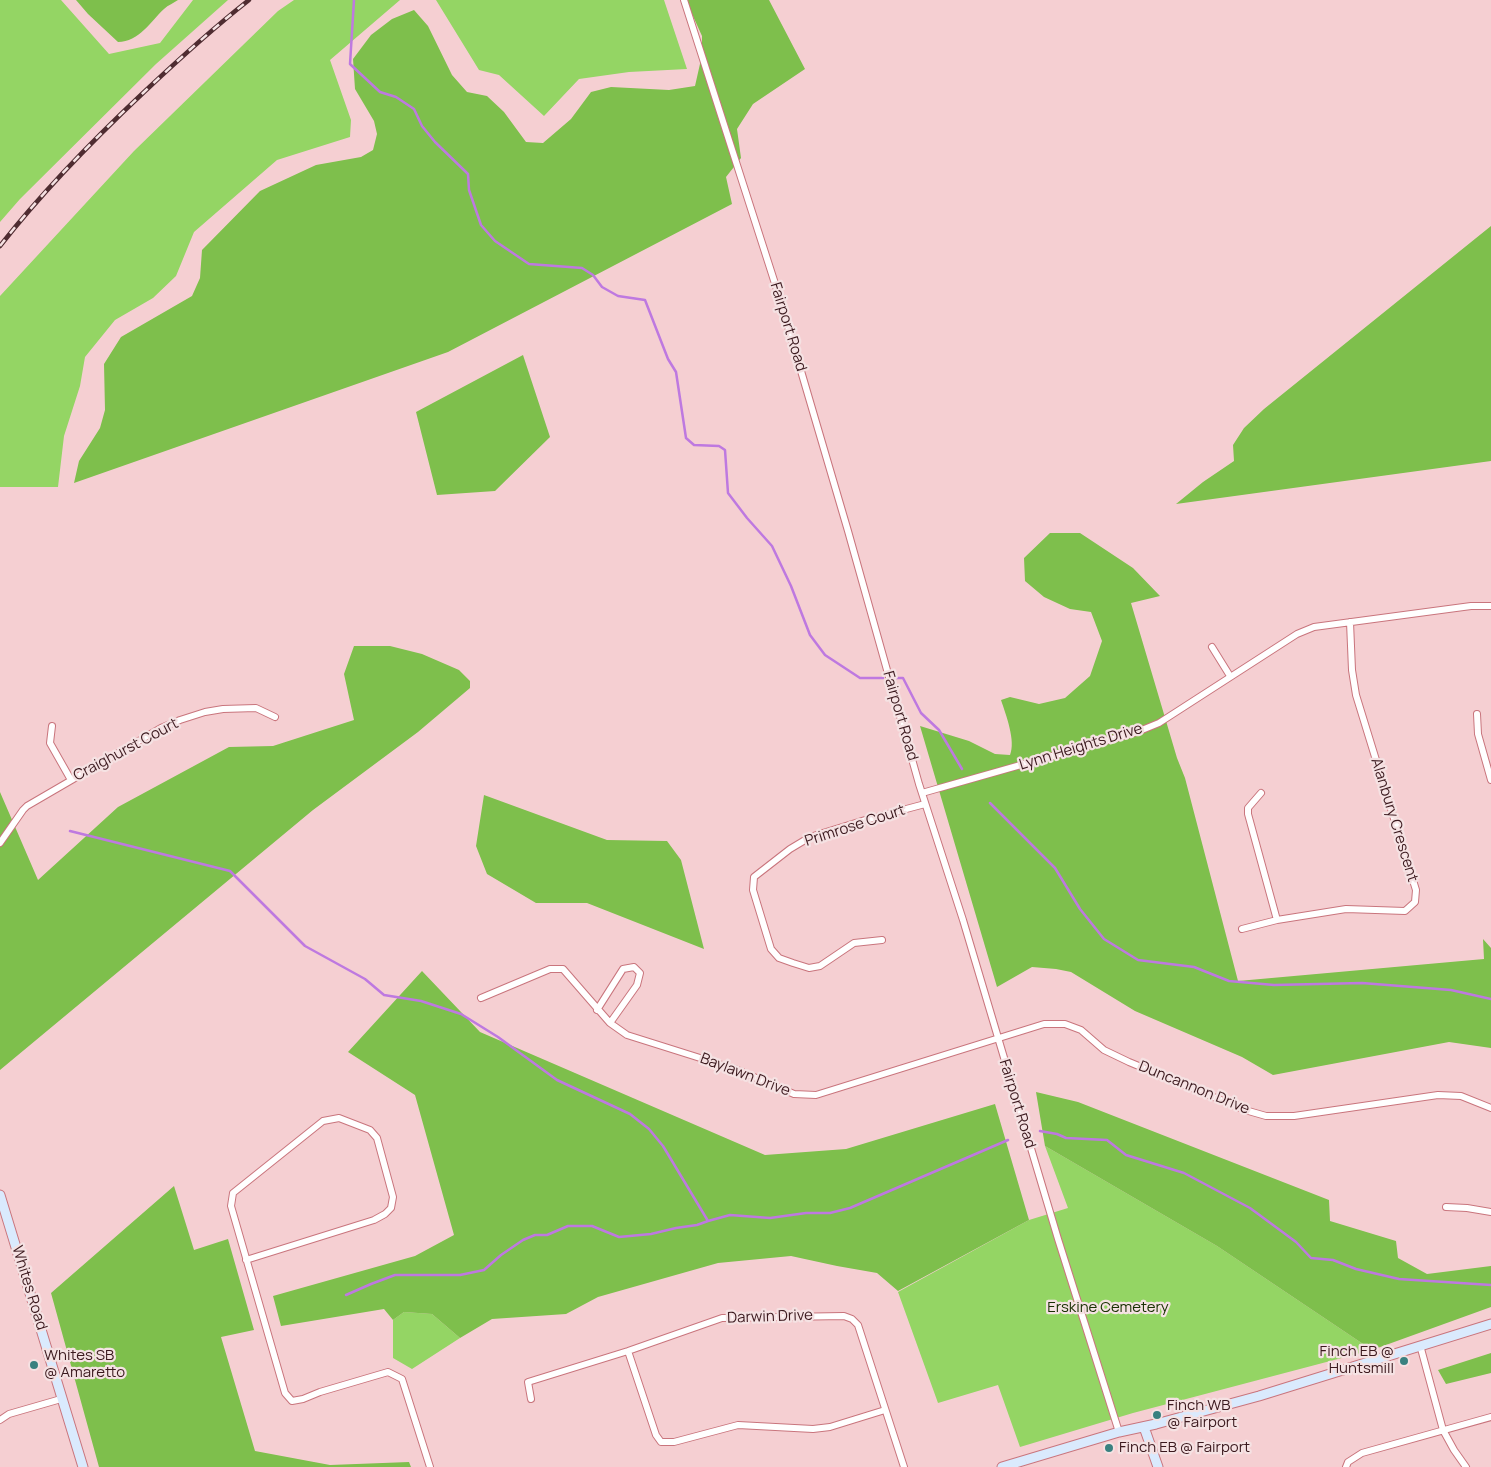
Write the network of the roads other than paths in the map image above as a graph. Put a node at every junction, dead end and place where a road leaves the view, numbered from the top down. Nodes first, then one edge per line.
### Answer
1 (684, 0) edge
2 (1491, 606) edge
3 (1350, 622) junction
4 (1212, 648) dead end
5 (1230, 676) junction
6 (1477, 714) dead end
7 (275, 717) dead end
8 (52, 726) dead end
9 (1491, 779) edge
10 (71, 780) junction
11 (922, 793) junction
12 (1261, 793) dead end
13 (925, 804) junction
14 (0, 843) edge
15 (1277, 920) junction
16 (1242, 929) dead end
17 (882, 940) dead end
18 (481, 998) dead end
19 (597, 1010) junction
20 (610, 1024) junction
21 (998, 1040) junction
22 (1491, 1108) edge
23 (0, 1195) edge
24 (1446, 1207) dead end
25 (1491, 1212) edge
26 (246, 1260) junction
27 (1491, 1324) edge
28 (1420, 1345) junction
29 (628, 1350) junction
30 (62, 1398) junction
31 (531, 1400) dead end
32 (885, 1410) junction
33 (1491, 1417) edge
34 (0, 1420) edge
35 (1144, 1427) junction
36 (1443, 1430) junction
37 (1120, 1432) junction
38 (83, 1467) edge
39 (430, 1467) edge
40 (904, 1467) edge
41 (1002, 1467) edge
42 (1158, 1467) edge
43 (1346, 1467) edge
44 (1466, 1467) edge

1 - 11 street, Fairport Road
2 - 3 street, Lynn Heights Drive
3 - 5 street, Lynn Heights Drive
3 - 15 street, Alanbury Crescent
4 - 5 street
5 - 11 street, Lynn Heights Drive
6 - 9 street
7 - 10 street, Craighurst Court
8 - 10 street
10 - 14 street, Craighurst Court
11 - 13 street, Fairport Road
12 - 15 street
13 - 17 street, Primrose Court
13 - 21 street, Fairport Road
15 - 16 street, Alanbury Crescent
18 - 19 street, Baylawn Drive
19 - 20 street, Baylawn Drive
19 - 20 street
20 - 21 street, Baylawn Drive
21 - 22 street, Duncannon Drive
21 - 37 street, Fairport Road
23 - 30 main road, Whites Road
24 - 25 street
26 - 26 street
26 - 39 street
27 - 28 main road
28 - 35 main road
28 - 36 street
29 - 31 street, Darwin Drive
29 - 32 street
29 - 32 street, Darwin Drive
30 - 34 street
30 - 38 main road, Whites Road
32 - 40 street, Darwin Drive
33 - 36 street
35 - 37 main road
35 - 42 main road
36 - 43 street
36 - 44 street
37 - 41 main road

